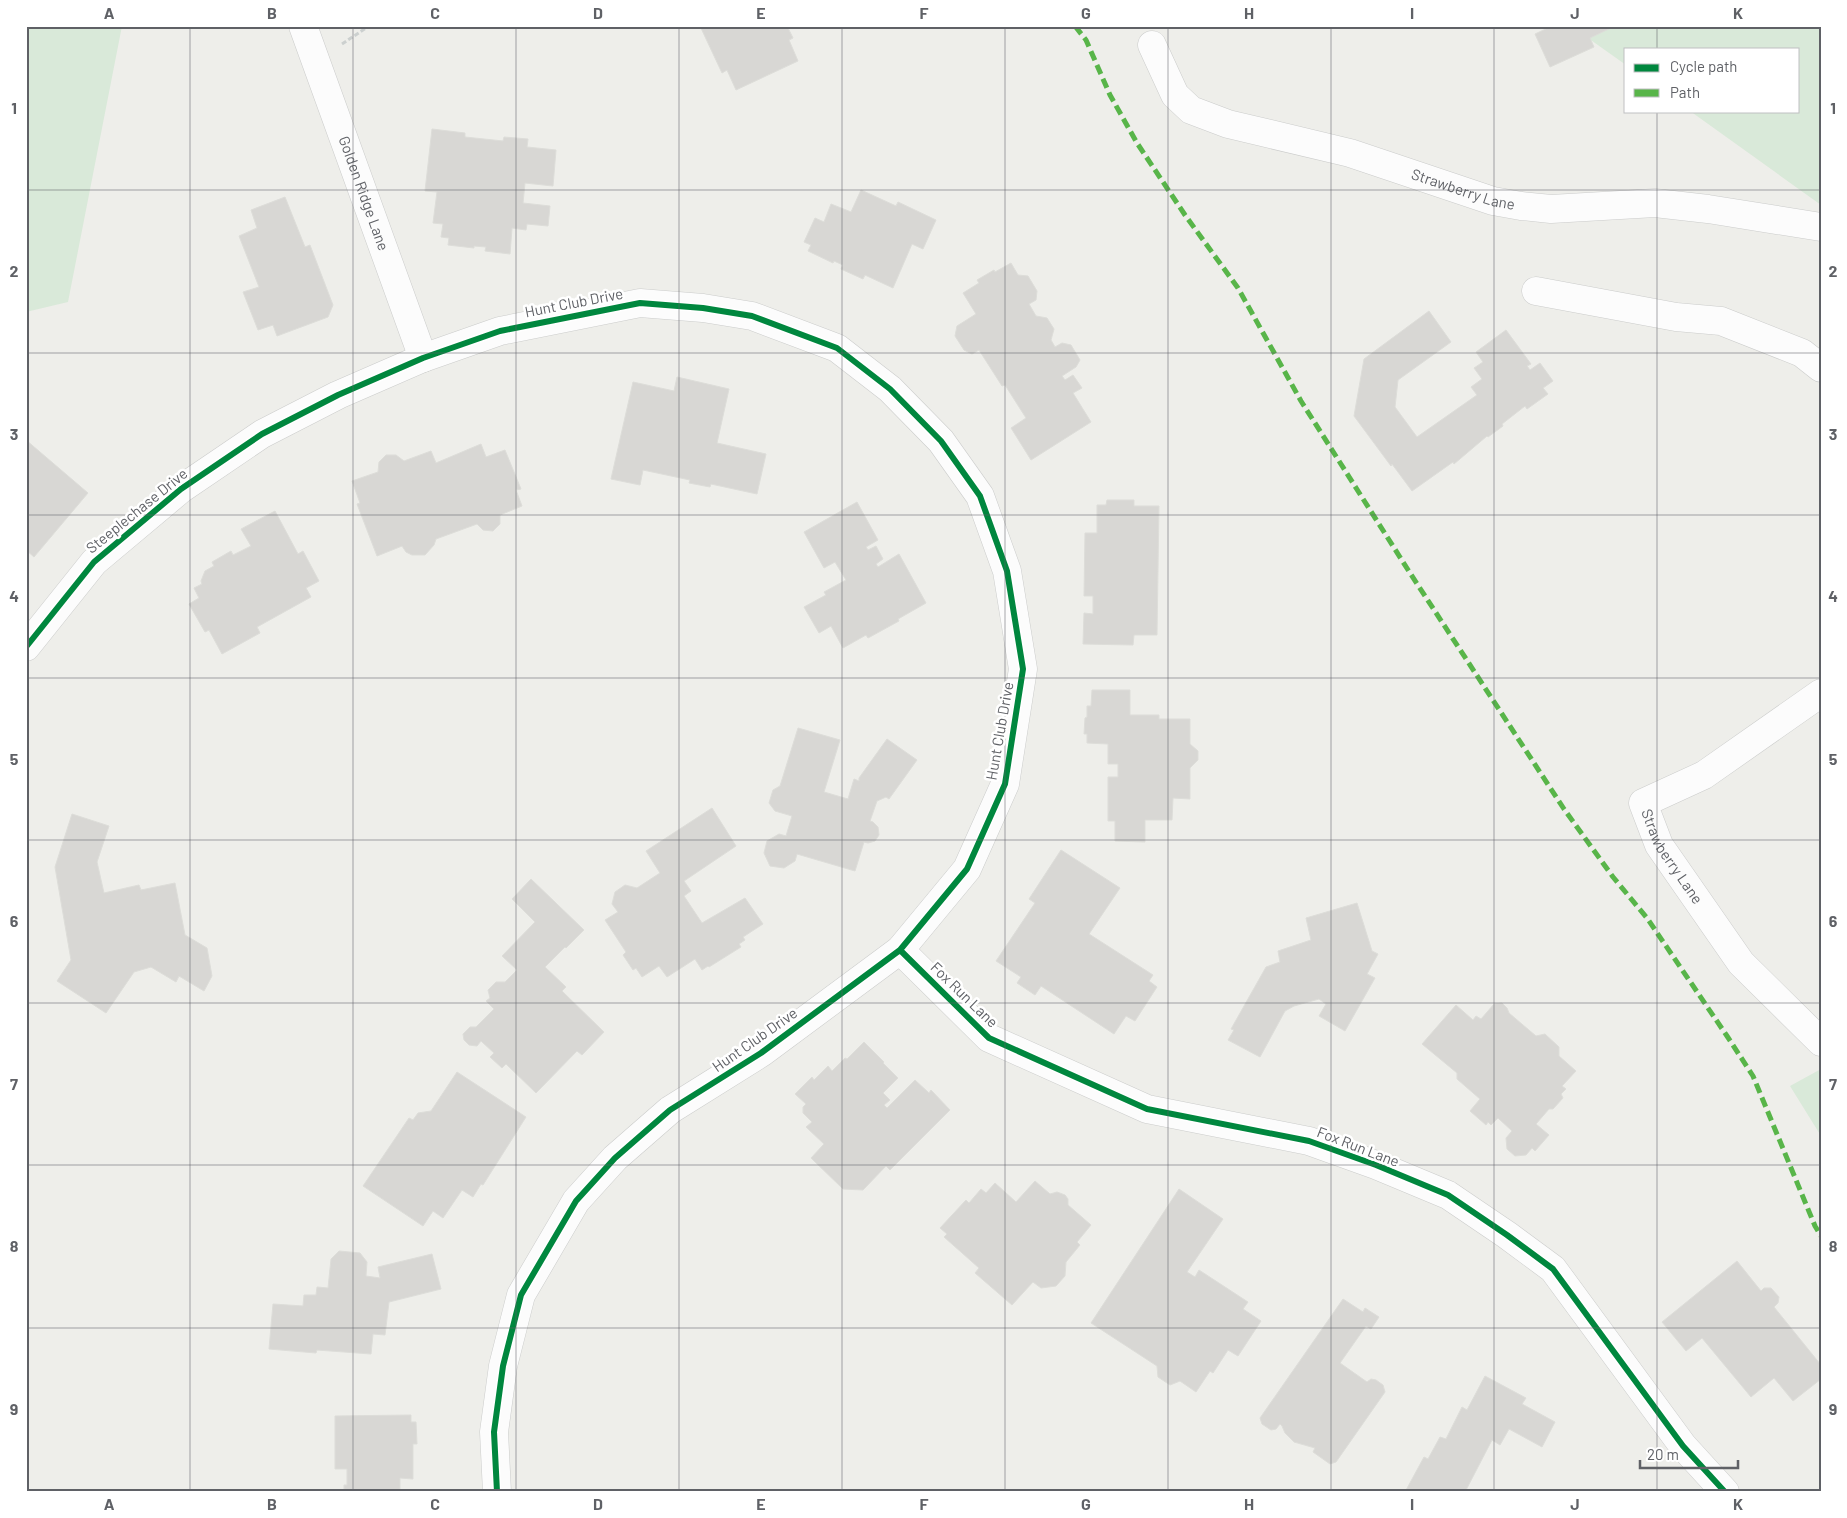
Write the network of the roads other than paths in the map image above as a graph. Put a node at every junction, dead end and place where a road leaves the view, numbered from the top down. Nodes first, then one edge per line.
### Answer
1 (303, 26) edge
2 (1152, 45) dead end
3 (1821, 227) edge
4 (1536, 291) dead end
5 (424, 358) junction
6 (1821, 368) edge
7 (26, 647) edge
8 (1821, 693) edge
9 (900, 950) junction
10 (1821, 1042) edge
11 (497, 1492) edge
12 (1725, 1492) edge

1 - 5 street, Golden Ridge Lane
2 - 3 street, Strawberry Lane
4 - 6 street
5 - 7 street, Steeplechase Drive
5 - 9 street, Hunt Club Drive
8 - 10 street, Strawberry Lane
9 - 11 street, Hunt Club Drive
9 - 12 street, Fox Run Lane

